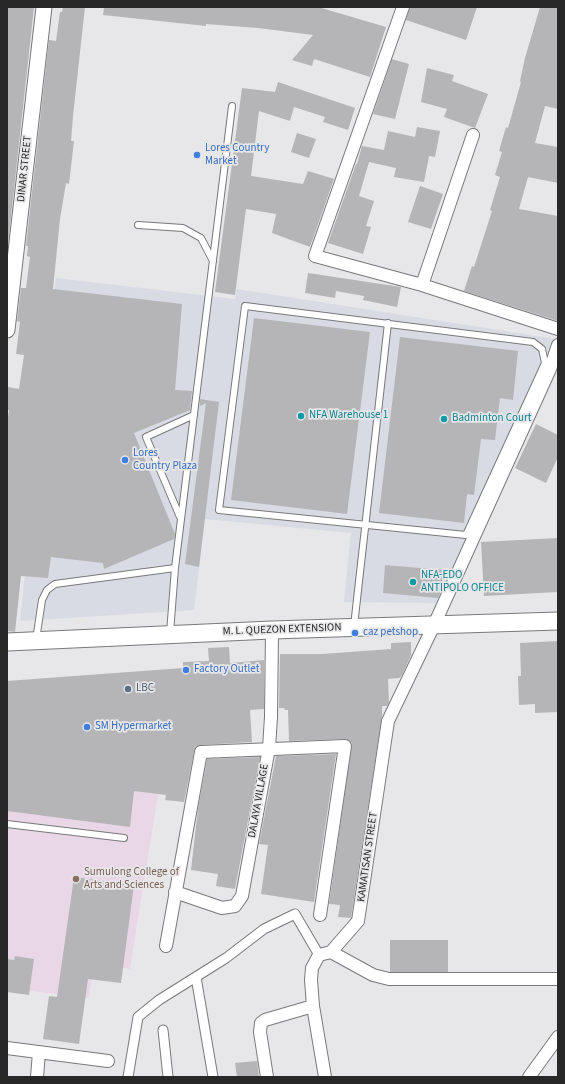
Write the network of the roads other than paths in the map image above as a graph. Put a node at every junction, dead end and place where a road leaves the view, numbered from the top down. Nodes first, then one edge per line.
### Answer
1 (44, 7) edge
2 (402, 7) edge
3 (232, 106) dead end
4 (473, 135) dead end
5 (138, 225) dead end
6 (213, 261) junction
7 (422, 285) junction
8 (388, 323) junction
9 (7, 330) edge
10 (558, 330) edge
11 (558, 345) edge
12 (194, 415) junction
13 (181, 518) junction
14 (365, 525) junction
15 (175, 568) junction
16 (558, 620) edge
17 (434, 625) junction
18 (353, 627) junction
19 (272, 630) junction
20 (170, 634) junction
21 (35, 641) junction
22 (7, 642) edge
23 (269, 748) junction
24 (7, 824) edge
25 (124, 838) dead end
26 (175, 892) junction
27 (320, 915) dead end
28 (166, 946) dead end
29 (331, 952) junction
30 (319, 955) junction
31 (196, 977) junction
32 (558, 979) edge
33 (313, 1006) junction
34 (163, 1030) dead end
35 (558, 1037) edge
36 (7, 1048) edge
37 (40, 1052) junction
38 (108, 1061) dead end
39 (37, 1077) edge
40 (128, 1077) edge
41 (168, 1077) edge
42 (213, 1077) edge
43 (267, 1077) edge
44 (325, 1077) edge
45 (529, 1077) edge

1 - 9 street, DINAR STREET
2 - 7 street
3 - 6 lane
4 - 7 street
5 - 6 lane
6 - 12 lane
7 - 10 street
8 - 14 lane
8 - 14 lane
8 - 14 lane
11 - 17 street, KAMATISAN STREET
12 - 13 lane
12 - 13 lane
13 - 15 lane
14 - 18 lane
15 - 20 lane
15 - 21 lane
16 - 17 main road, M. L. QUEZON EXTENSION
17 - 18 main road, M. L. QUEZON EXTENSION
17 - 29 street, KAMATISAN STREET
18 - 19 main road, M. L. QUEZON EXTENSION
19 - 20 main road, M. L. QUEZON EXTENSION
19 - 23 street, DALAYA VILLAGE
20 - 21 main road, M. L. QUEZON EXTENSION
21 - 22 main road, M. L. QUEZON EXTENSION
23 - 26 street
23 - 26 street, DALAYA VILLAGE
23 - 27 street
24 - 25 lane
26 - 28 street
29 - 30 street
29 - 32 street
30 - 31 street
30 - 33 street
31 - 40 street
31 - 42 street
33 - 43 street
33 - 44 street
34 - 41 street
35 - 45 street
36 - 37 street
37 - 38 street
37 - 39 street

